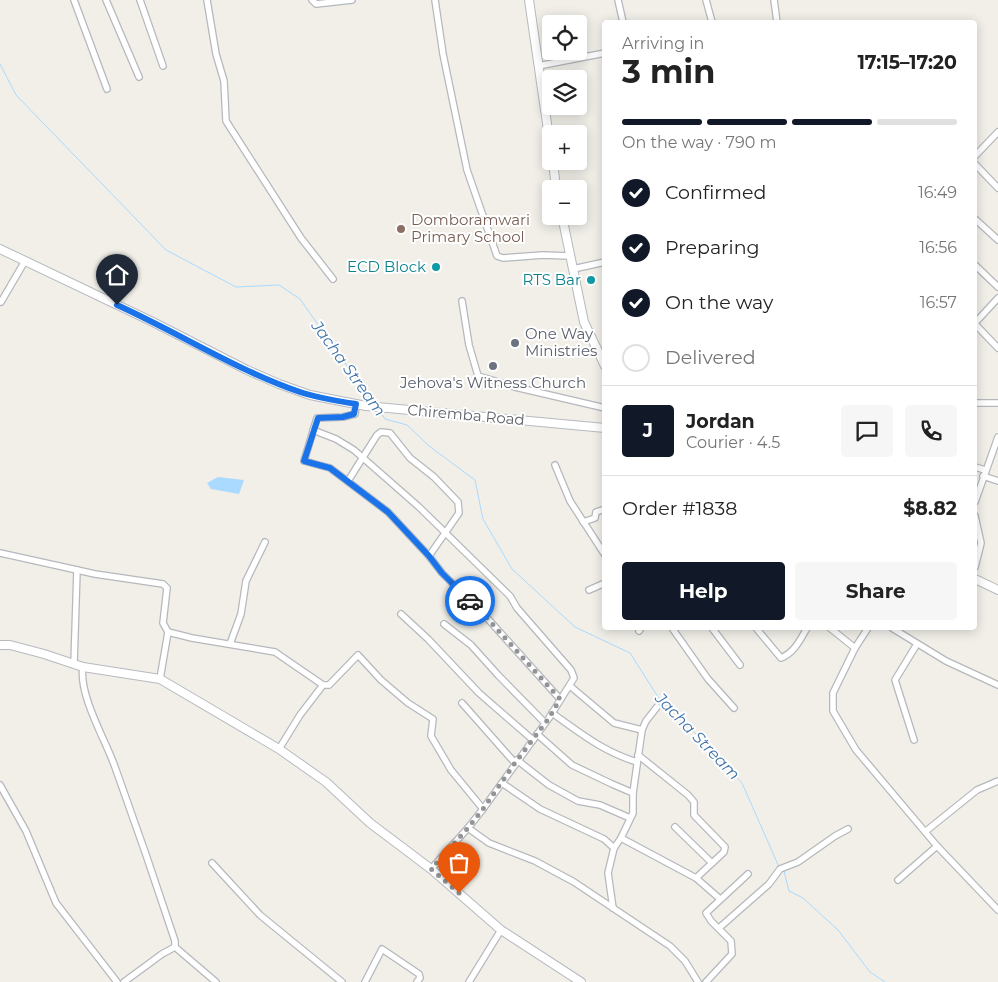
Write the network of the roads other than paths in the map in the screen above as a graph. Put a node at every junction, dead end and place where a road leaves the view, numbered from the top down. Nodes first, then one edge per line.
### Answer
1 (74, 0) edge
2 (106, 0) edge
3 (140, 0) edge
4 (206, 0) edge
5 (312, 0) edge
6 (352, 0) edge
7 (435, 0) edge
8 (529, 0) edge
9 (618, 0) edge
10 (706, 0) edge
11 (774, 0) edge
12 (623, 20) edge
13 (711, 20) edge
14 (777, 20) edge
15 (602, 54) edge
16 (163, 66) dead end
17 (538, 66) junction
18 (139, 77) dead end
19 (107, 89) dead end
20 (547, 125) edge
21 (998, 132) edge
22 (977, 154) edge
23 (977, 166) edge
24 (998, 188) edge
25 (977, 222) edge
26 (564, 225) edge
27 (998, 240) edge
28 (0, 249) edge
29 (570, 256) junction
30 (24, 260) junction
31 (602, 263) edge
32 (977, 267) edge
33 (573, 269) junction
34 (333, 279) dead end
35 (998, 287) edge
36 (998, 298) edge
37 (462, 301) dead end
38 (0, 302) edge
39 (977, 322) edge
40 (977, 326) edge
41 (998, 348) edge
42 (602, 360) edge
43 (977, 403) edge
44 (998, 403) edge
45 (356, 404) junction
46 (602, 407) edge
47 (602, 428) edge
48 (313, 430) junction
49 (998, 437) edge
50 (364, 457) junction
51 (555, 465) dead end
52 (977, 468) edge
53 (984, 473) junction
54 (348, 481) junction
55 (998, 481) edge
56 (977, 496) edge
57 (602, 510) edge
58 (583, 522) junction
59 (977, 524) edge
60 (445, 534) junction
61 (265, 542) dead end
62 (602, 550) edge
63 (0, 553) edge
64 (429, 556) junction
65 (977, 562) edge
66 (77, 570) junction
67 (977, 580) edge
68 (602, 584) edge
69 (589, 590) dead end
70 (998, 590) edge
71 (401, 614) dead end
72 (444, 624) dead end
73 (673, 630) edge
74 (714, 630) edge
75 (758, 630) edge
76 (806, 630) edge
77 (832, 630) edge
78 (867, 630) edge
79 (895, 630) edge
80 (168, 632) junction
81 (230, 644) junction
82 (916, 644) junction
83 (0, 645) edge
84 (855, 648) junction
85 (74, 664) junction
86 (740, 665) dead end
87 (83, 667) junction
88 (160, 679) junction
89 (323, 686) junction
90 (570, 686) junction
91 (998, 686) edge
92 (560, 699) junction
93 (462, 703) dead end
94 (657, 707) dead end
95 (734, 708) dead end
96 (552, 713) junction
97 (546, 723) junction
98 (642, 730) junction
99 (537, 734) junction
100 (533, 740) junction
101 (914, 740) dead end
102 (279, 749) junction
103 (638, 759) junction
104 (516, 761) junction
105 (998, 781) edge
106 (502, 783) junction
107 (0, 785) edge
108 (633, 793) junction
109 (483, 809) junction
110 (630, 818) junction
111 (674, 827) dead end
112 (468, 828) junction
113 (848, 829) dead end
114 (926, 831) junction
115 (621, 838) junction
116 (937, 846) junction
117 (614, 848) junction
118 (212, 863) dead end
119 (712, 863) junction
120 (431, 869) junction
121 (748, 874) dead end
122 (696, 878) junction
123 (898, 880) dead end
124 (720, 900) junction
125 (613, 908) junction
126 (998, 910) edge
127 (719, 928) junction
128 (501, 930) junction
129 (175, 947) junction
130 (117, 982) edge
131 (124, 982) edge
132 (216, 982) edge
133 (342, 982) edge
134 (365, 982) edge
135 (417, 982) edge
136 (469, 982) edge
137 (581, 982) edge
138 (698, 982) edge
139 (706, 982) edge

1 - 19 street
2 - 18 street
3 - 16 street
4 - 34 street
5 - 6 street
7 - 29 street
8 - 17 street
9 - 12 street
10 - 13 street
11 - 14 street
15 - 17 street
17 - 20 street
21 - 22 street
23 - 24 street
25 - 27 street
26 - 29 street
28 - 30 street, Chiremba Road
29 - 33 street
30 - 38 street
30 - 45 street, Chiremba Road
31 - 33 street
32 - 35 street
33 - 42 street
36 - 39 street
37 - 46 street
40 - 41 street
43 - 44 street
45 - 47 street, Chiremba Road
45 - 48 street
48 - 50 street
48 - 54 street
49 - 53 street
50 - 54 street
50 - 60 street
50 - 60 street
51 - 58 street
52 - 53 street
53 - 55 street
53 - 56 street
54 - 64 street
57 - 58 street
58 - 62 street
59 - 65 street
60 - 64 street
60 - 90 street
61 - 81 street
63 - 66 street
64 - 92 street
66 - 80 street
66 - 85 street
67 - 70 street
68 - 69 street
71 - 100 street
72 - 97 street
73 - 95 street
74 - 86 street
75 - 76 street
77 - 84 street
78 - 84 street
79 - 82 street
80 - 81 street
80 - 88 street
81 - 89 street
82 - 91 street
82 - 101 street
83 - 85 street
84 - 114 street
85 - 87 street
87 - 88 street
87 - 129 street
88 - 102 street
89 - 102 street
89 - 109 street
90 - 92 street
90 - 98 street
92 - 96 street
93 - 104 street
94 - 98 street
96 - 97 street
96 - 103 street
97 - 99 street
98 - 103 street
99 - 100 street
99 - 108 street
100 - 104 street
102 - 120 street
103 - 108 street
103 - 119 street
104 - 106 street
104 - 110 street
105 - 114 street
106 - 109 street
106 - 117 street
107 - 130 street
108 - 110 street
109 - 112 street
110 - 115 street
111 - 119 street
112 - 120 street
112 - 125 street
113 - 127 street
114 - 116 street
115 - 117 street
115 - 122 street
116 - 123 street
116 - 126 street
117 - 125 street
118 - 133 street
119 - 122 street
120 - 128 street
121 - 124 street
122 - 124 street
124 - 127 street
125 - 138 street
127 - 139 street
128 - 136 street
128 - 137 street
129 - 131 street
129 - 132 street
134 - 135 street

